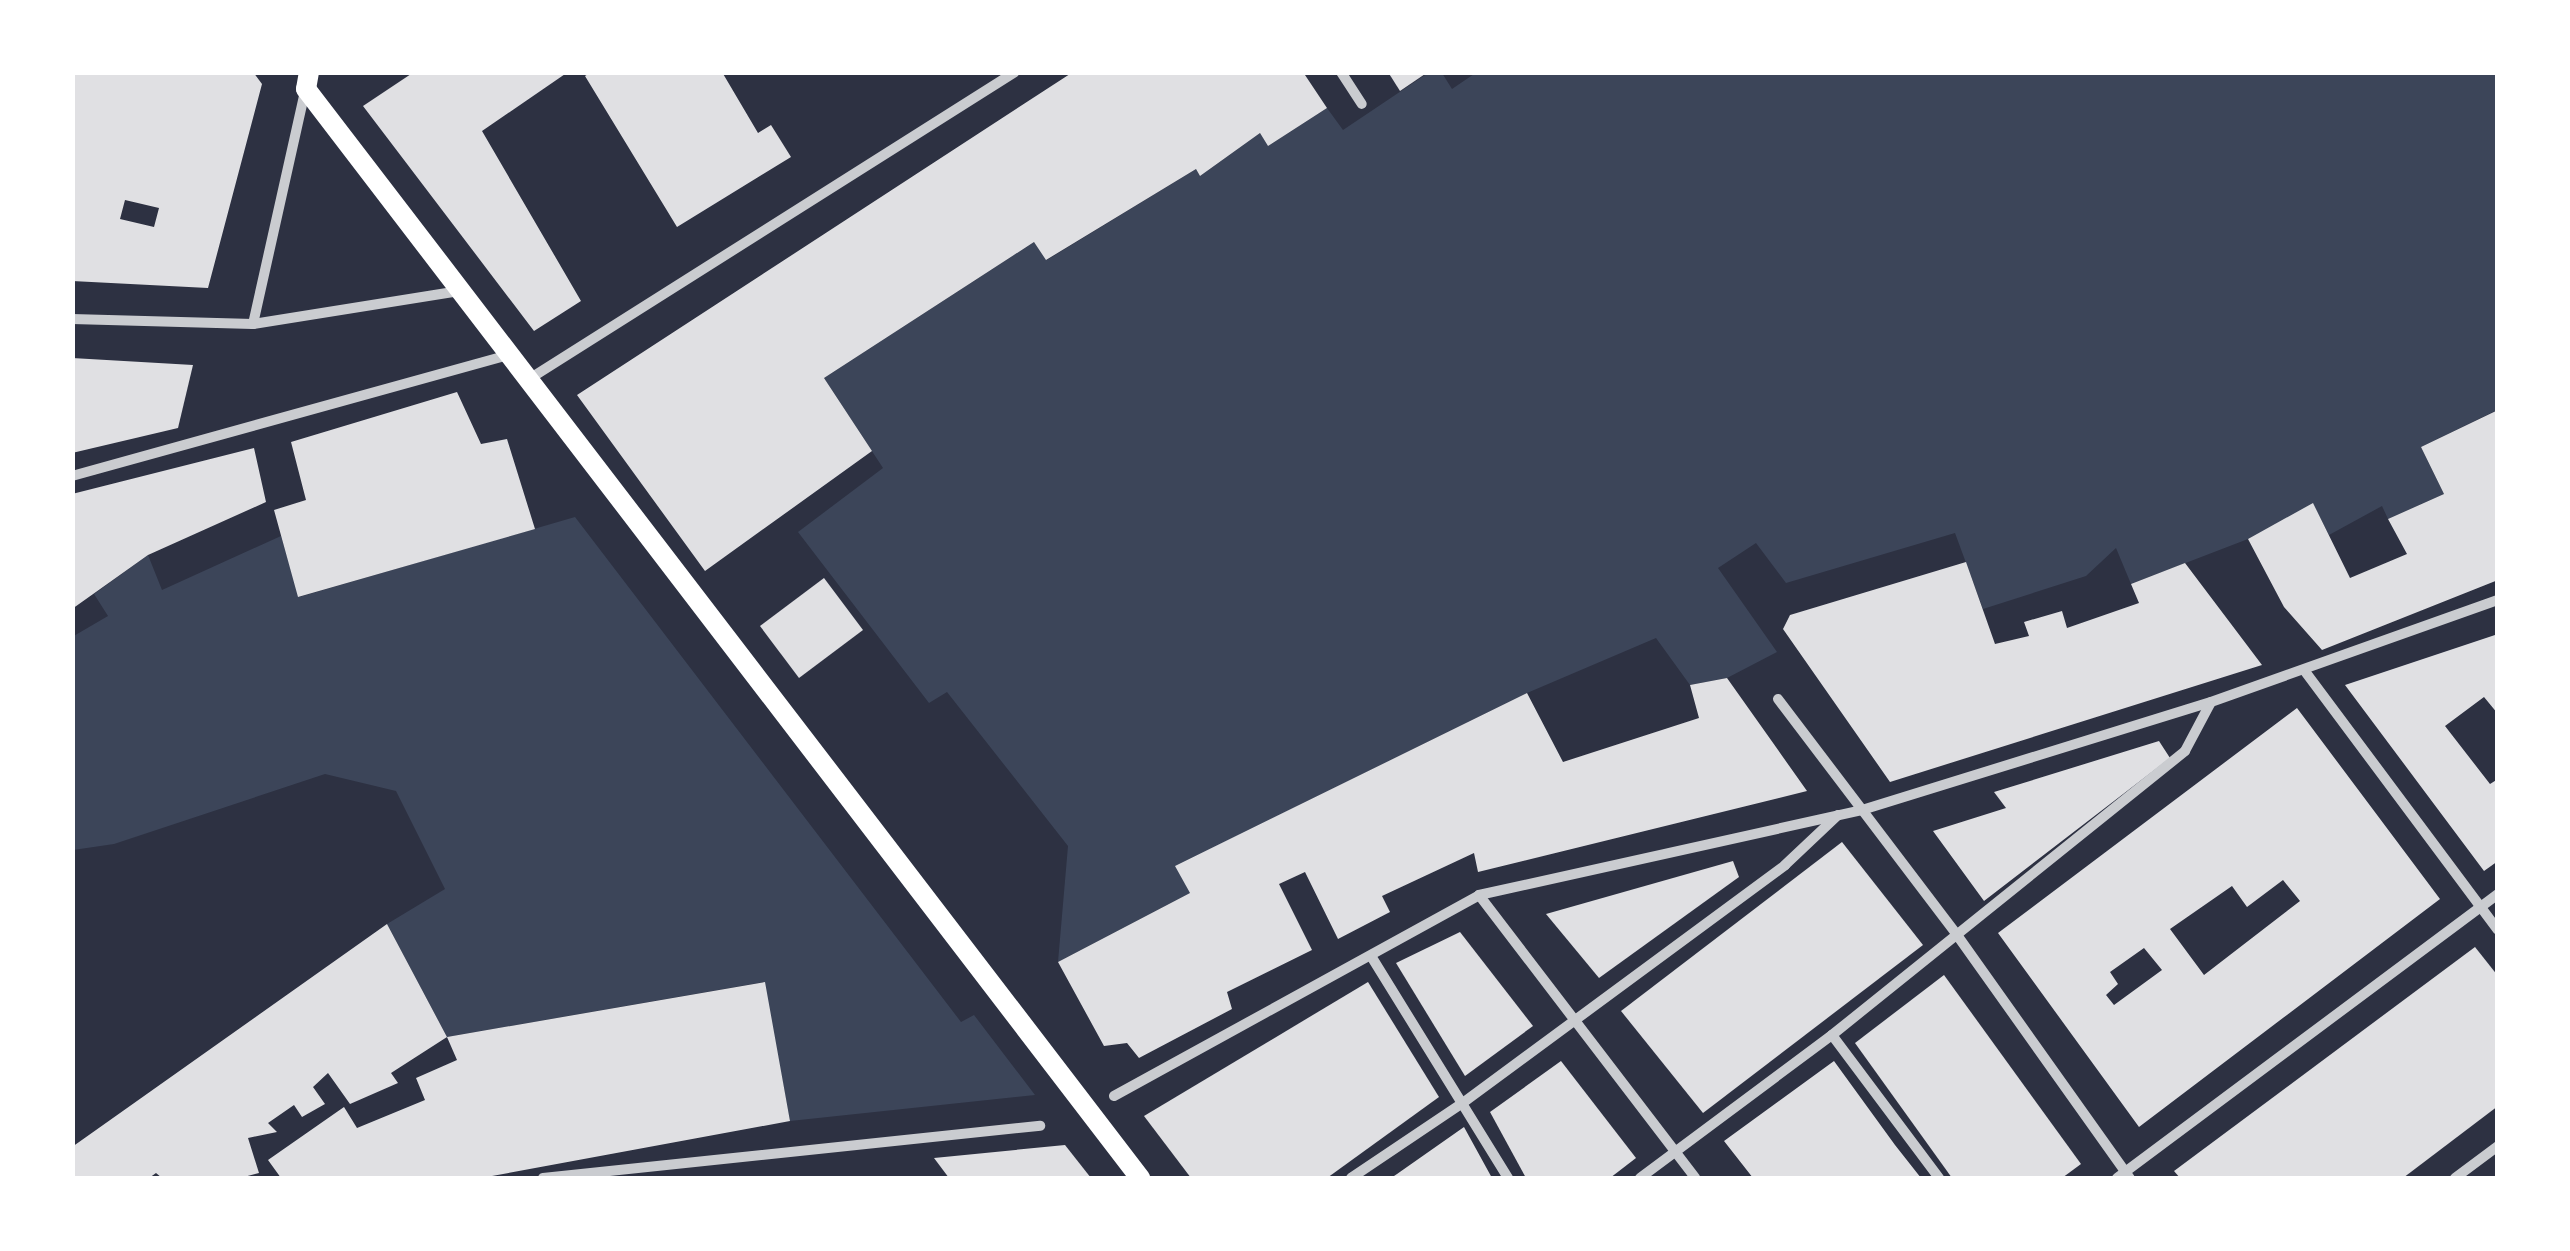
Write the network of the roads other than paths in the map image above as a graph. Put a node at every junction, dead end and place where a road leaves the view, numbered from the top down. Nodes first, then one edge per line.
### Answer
1 (1015, 72) edge
2 (1340, 72) edge
3 (310, 78) edge
4 (1362, 104) dead end
5 (459, 291) junction
6 (72, 319) edge
7 (253, 324) junction
8 (506, 355) junction
9 (526, 381) junction
10 (72, 476) edge
11 (2498, 600) edge
12 (2304, 670) junction
13 (1778, 699) dead end
14 (2211, 702) junction
15 (1862, 810) junction
16 (1839, 814) junction
17 (2498, 894) edge
18 (1479, 896) junction
19 (2481, 907) junction
20 (2498, 930) edge
21 (1957, 935) junction
22 (1370, 956) junction
23 (1574, 1020) junction
24 (1832, 1036) junction
25 (1114, 1096) dead end
26 (1464, 1102) junction
27 (1040, 1126) dead end
28 (2498, 1146) edge
29 (1675, 1152) junction
30 (648, 1168) junction
31 (2124, 1176) edge
32 (543, 1178) edge
33 (655, 1178) edge
34 (1140, 1178) edge
35 (1351, 1178) edge
36 (1508, 1178) edge
37 (1640, 1178) edge
38 (1695, 1178) edge
39 (1940, 1178) edge
40 (2455, 1178) edge

1 - 9 street
2 - 4 street
3 - 5 main road
3 - 7 street
5 - 7 street
5 - 8 main road
6 - 7 street
8 - 9 main road
8 - 10 street
9 - 34 main road
11 - 12 street
12 - 14 street
12 - 19 street
13 - 15 street
14 - 15 street
14 - 21 street
15 - 16 street
15 - 21 street
16 - 18 street
16 - 23 street
17 - 19 street
18 - 22 street
18 - 23 street
19 - 20 street
19 - 31 street
21 - 24 street
21 - 31 street
22 - 25 street
22 - 26 street
23 - 26 street
23 - 29 street
24 - 29 street
24 - 39 street
26 - 35 street
26 - 36 street
27 - 30 street
28 - 40 street
29 - 37 street
29 - 38 street
30 - 32 street
30 - 33 street

